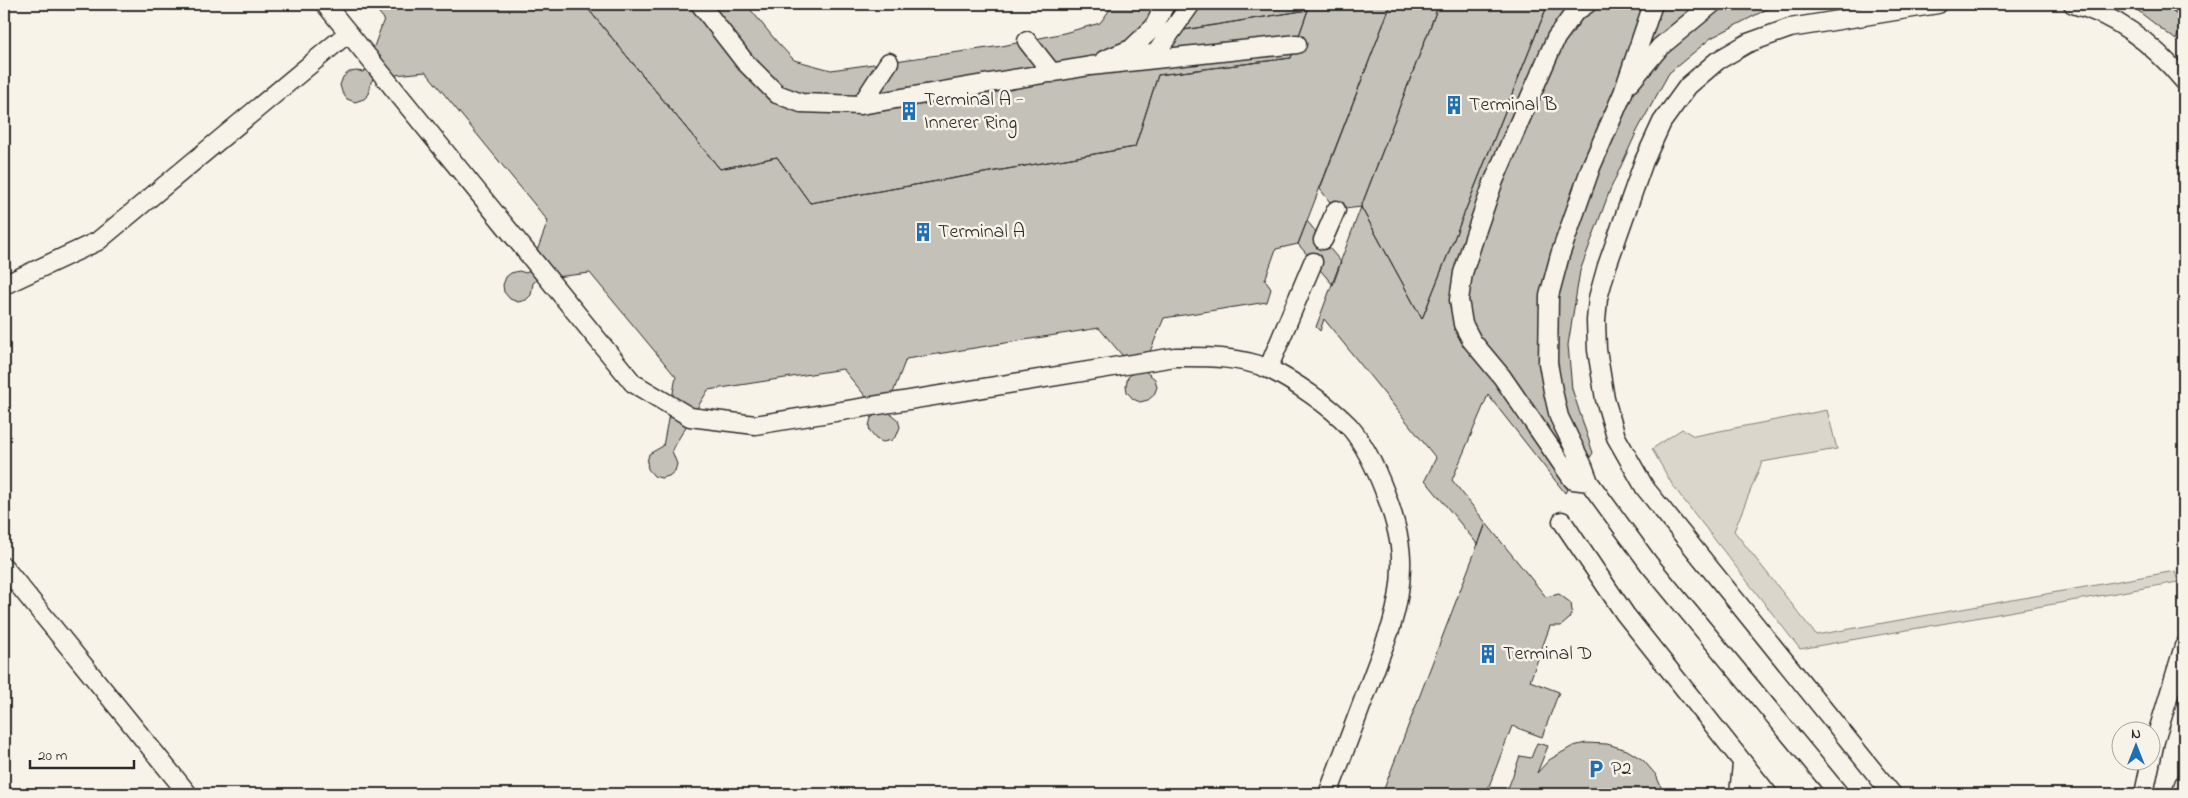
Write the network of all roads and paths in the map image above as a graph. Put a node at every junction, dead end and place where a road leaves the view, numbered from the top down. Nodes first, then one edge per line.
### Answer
1 (324, 4) edge
2 (700, 4) edge
3 (1165, 4) edge
4 (1191, 4) edge
5 (1587, 4) edge
6 (1652, 4) edge
7 (1712, 4) edge
8 (1938, 4) edge
9 (2073, 4) edge
10 (348, 33) junction
11 (1028, 41) dead end
12 (1297, 44) dead end
13 (2163, 56) junction
14 (889, 62) dead end
15 (2184, 62) edge
16 (1090, 66) junction
17 (1052, 73) junction
18 (2184, 81) edge
19 (1623, 92) junction
20 (861, 105) junction
21 (1336, 210) dead end
22 (1323, 240) dead end
23 (1313, 262) dead end
24 (4, 285) edge
25 (1268, 369) junction
26 (1589, 482) junction
27 (1562, 521) dead end
28 (4, 567) edge
29 (2184, 646) edge
30 (1742, 764) junction
31 (2184, 784) edge
32 (188, 794) edge
33 (1328, 794) edge
34 (1739, 794) edge
35 (1768, 794) edge
36 (1839, 794) edge
37 (1892, 794) edge
38 (2144, 794) edge
39 (2182, 794) edge

1 - 10 lane
2 - 20 lane
3 - 16 lane
4 - 16 lane
5 - 26 lane
6 - 19 lane
7 - 19 lane
8 - 37 lane
9 - 13 lane
10 - 24 lane
10 - 25 lane
11 - 17 lane
12 - 16 lane
13 - 15 lane
13 - 18 lane
14 - 20 lane
16 - 17 lane
17 - 20 lane
19 - 26 lane
21 - 22 lane
23 - 25 lane
25 - 33 lane
26 - 36 lane
27 - 30 lane
28 - 32 lane
29 - 38 lane
30 - 34 lane
30 - 35 lane
31 - 39 lane

